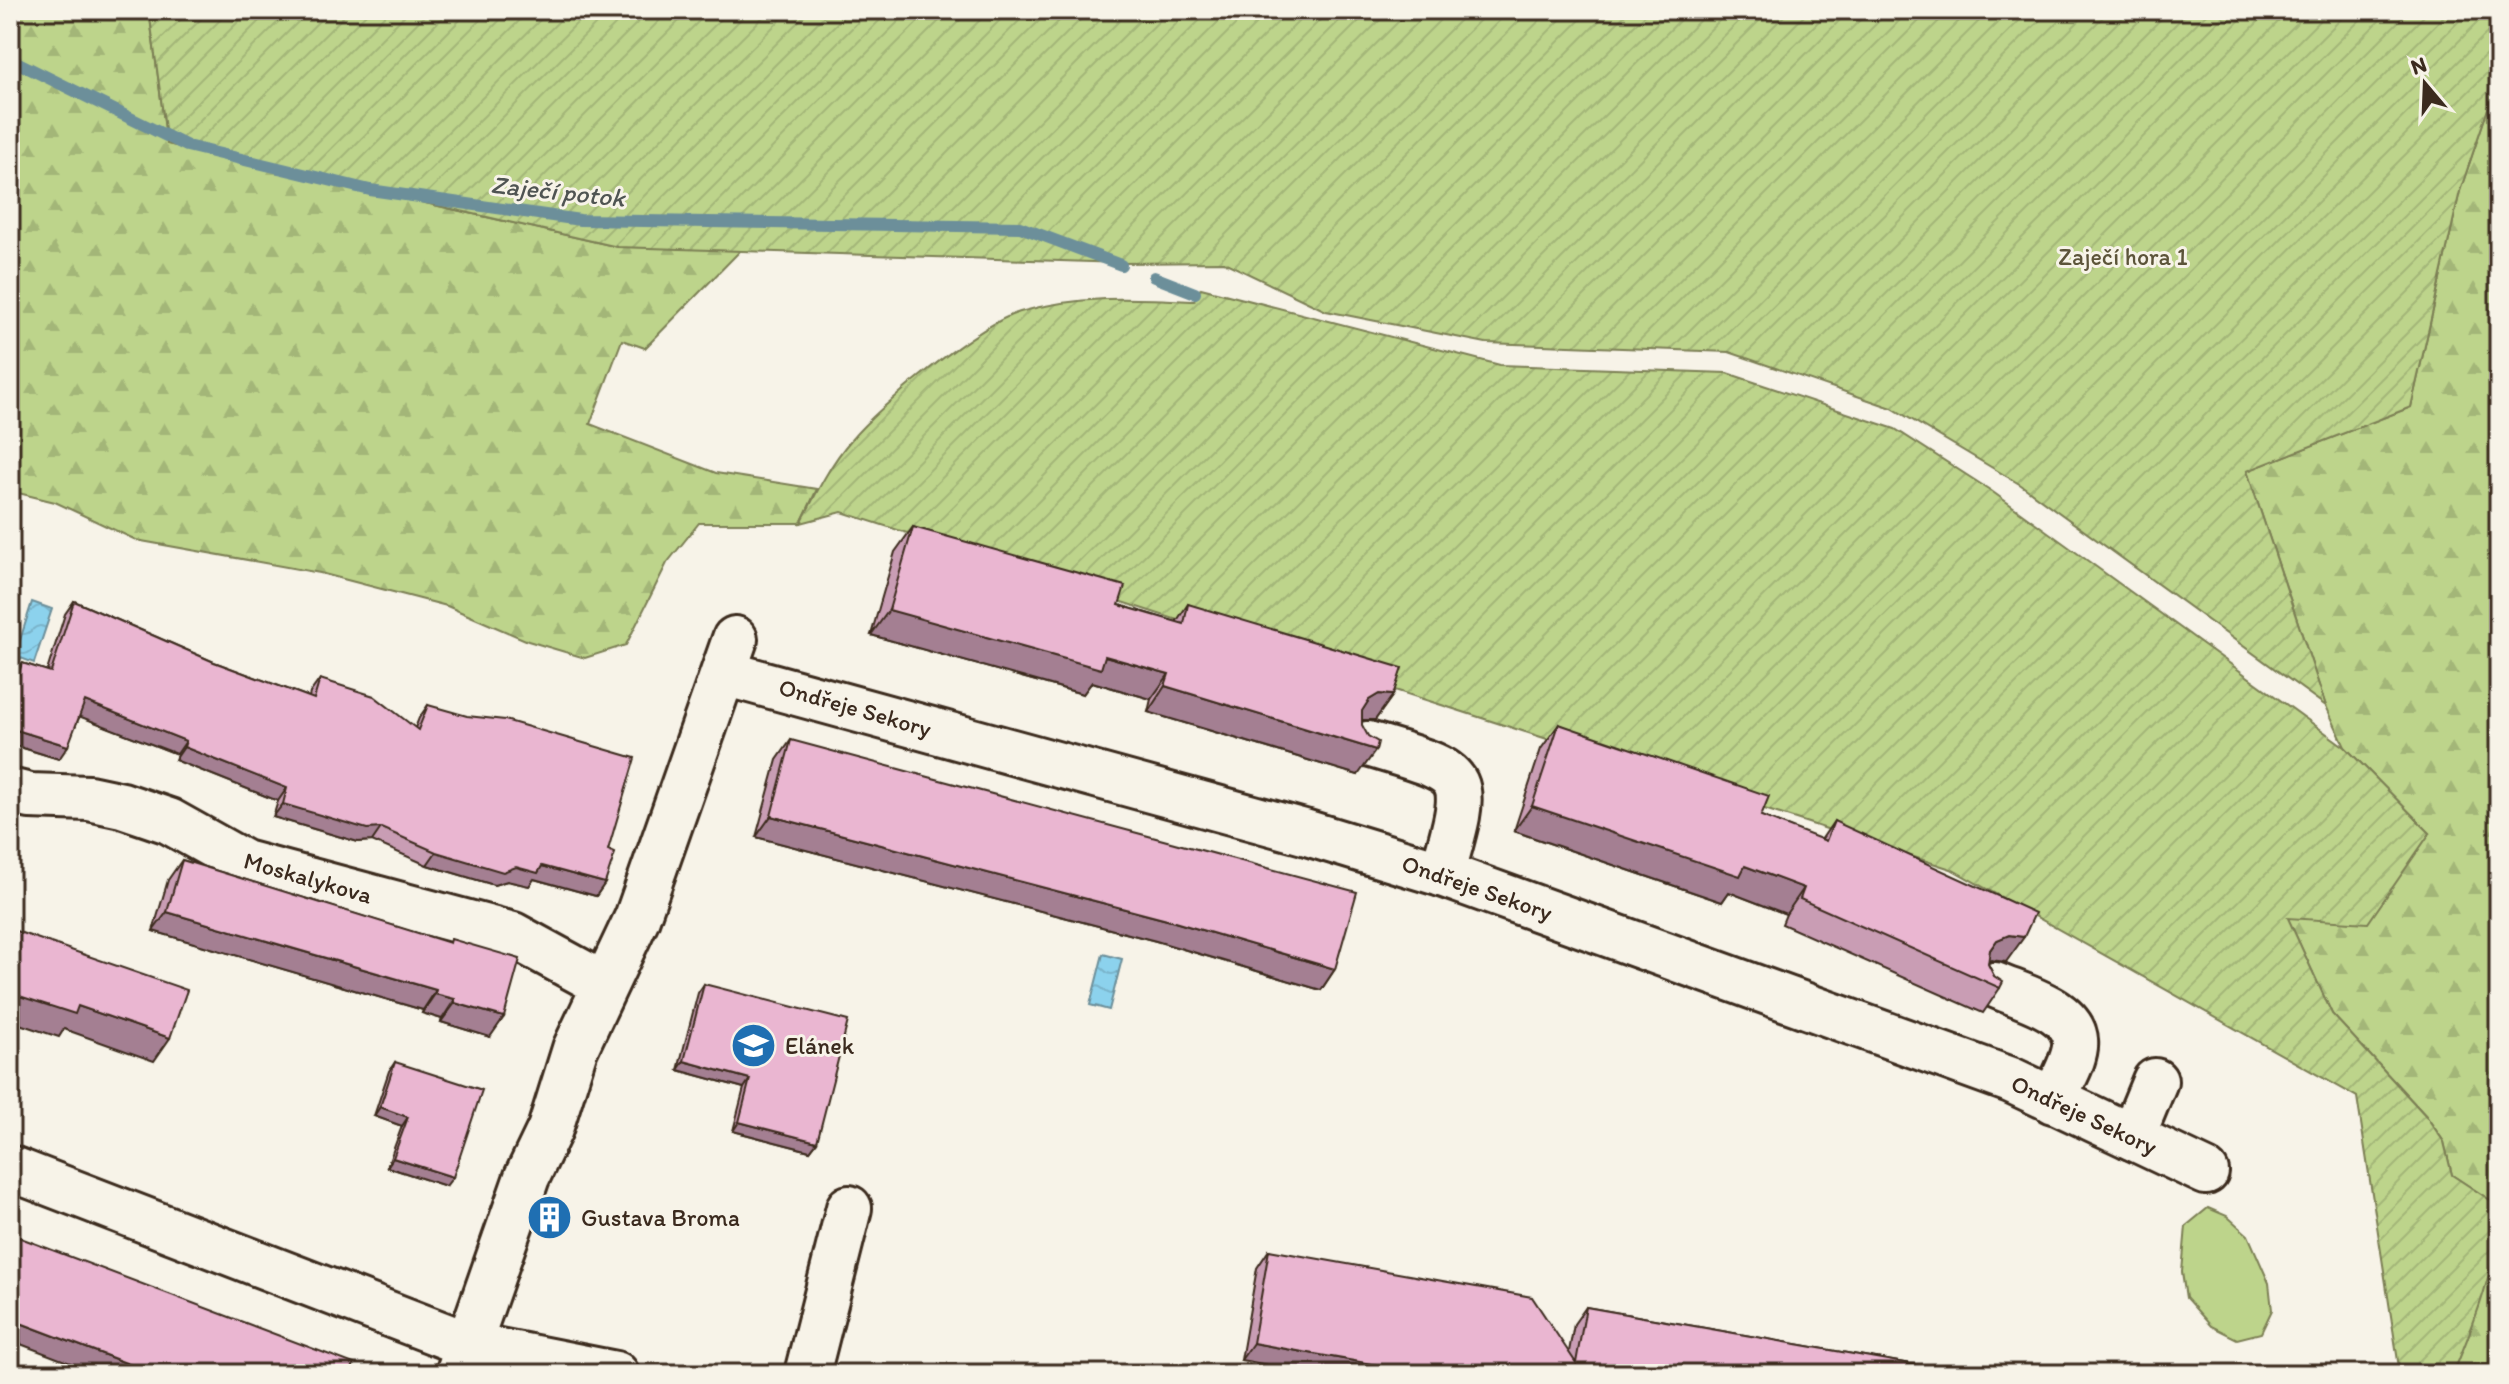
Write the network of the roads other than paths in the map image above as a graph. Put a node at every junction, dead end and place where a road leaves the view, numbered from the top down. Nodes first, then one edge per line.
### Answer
1 (1368, 744) edge
2 (10, 791) edge
3 (1442, 874) junction
4 (603, 984) junction
5 (1995, 985) edge
6 (2155, 1081) dead end
7 (2053, 1101) junction
8 (2132, 1137) junction
9 (10, 1168) edge
10 (2206, 1172) dead end
11 (849, 1208) dead end
12 (464, 1359) edge
13 (616, 1374) edge
14 (807, 1374) edge

1 - 3 street
2 - 4 street, Moskalykova
3 - 4 street, Ondřeje Sekory
3 - 7 street, Ondřeje Sekory
4 - 12 street
5 - 7 street
6 - 8 street
7 - 8 street, Ondřeje Sekory
8 - 10 street, Ondřeje Sekory
9 - 12 street
11 - 14 street
12 - 13 street

